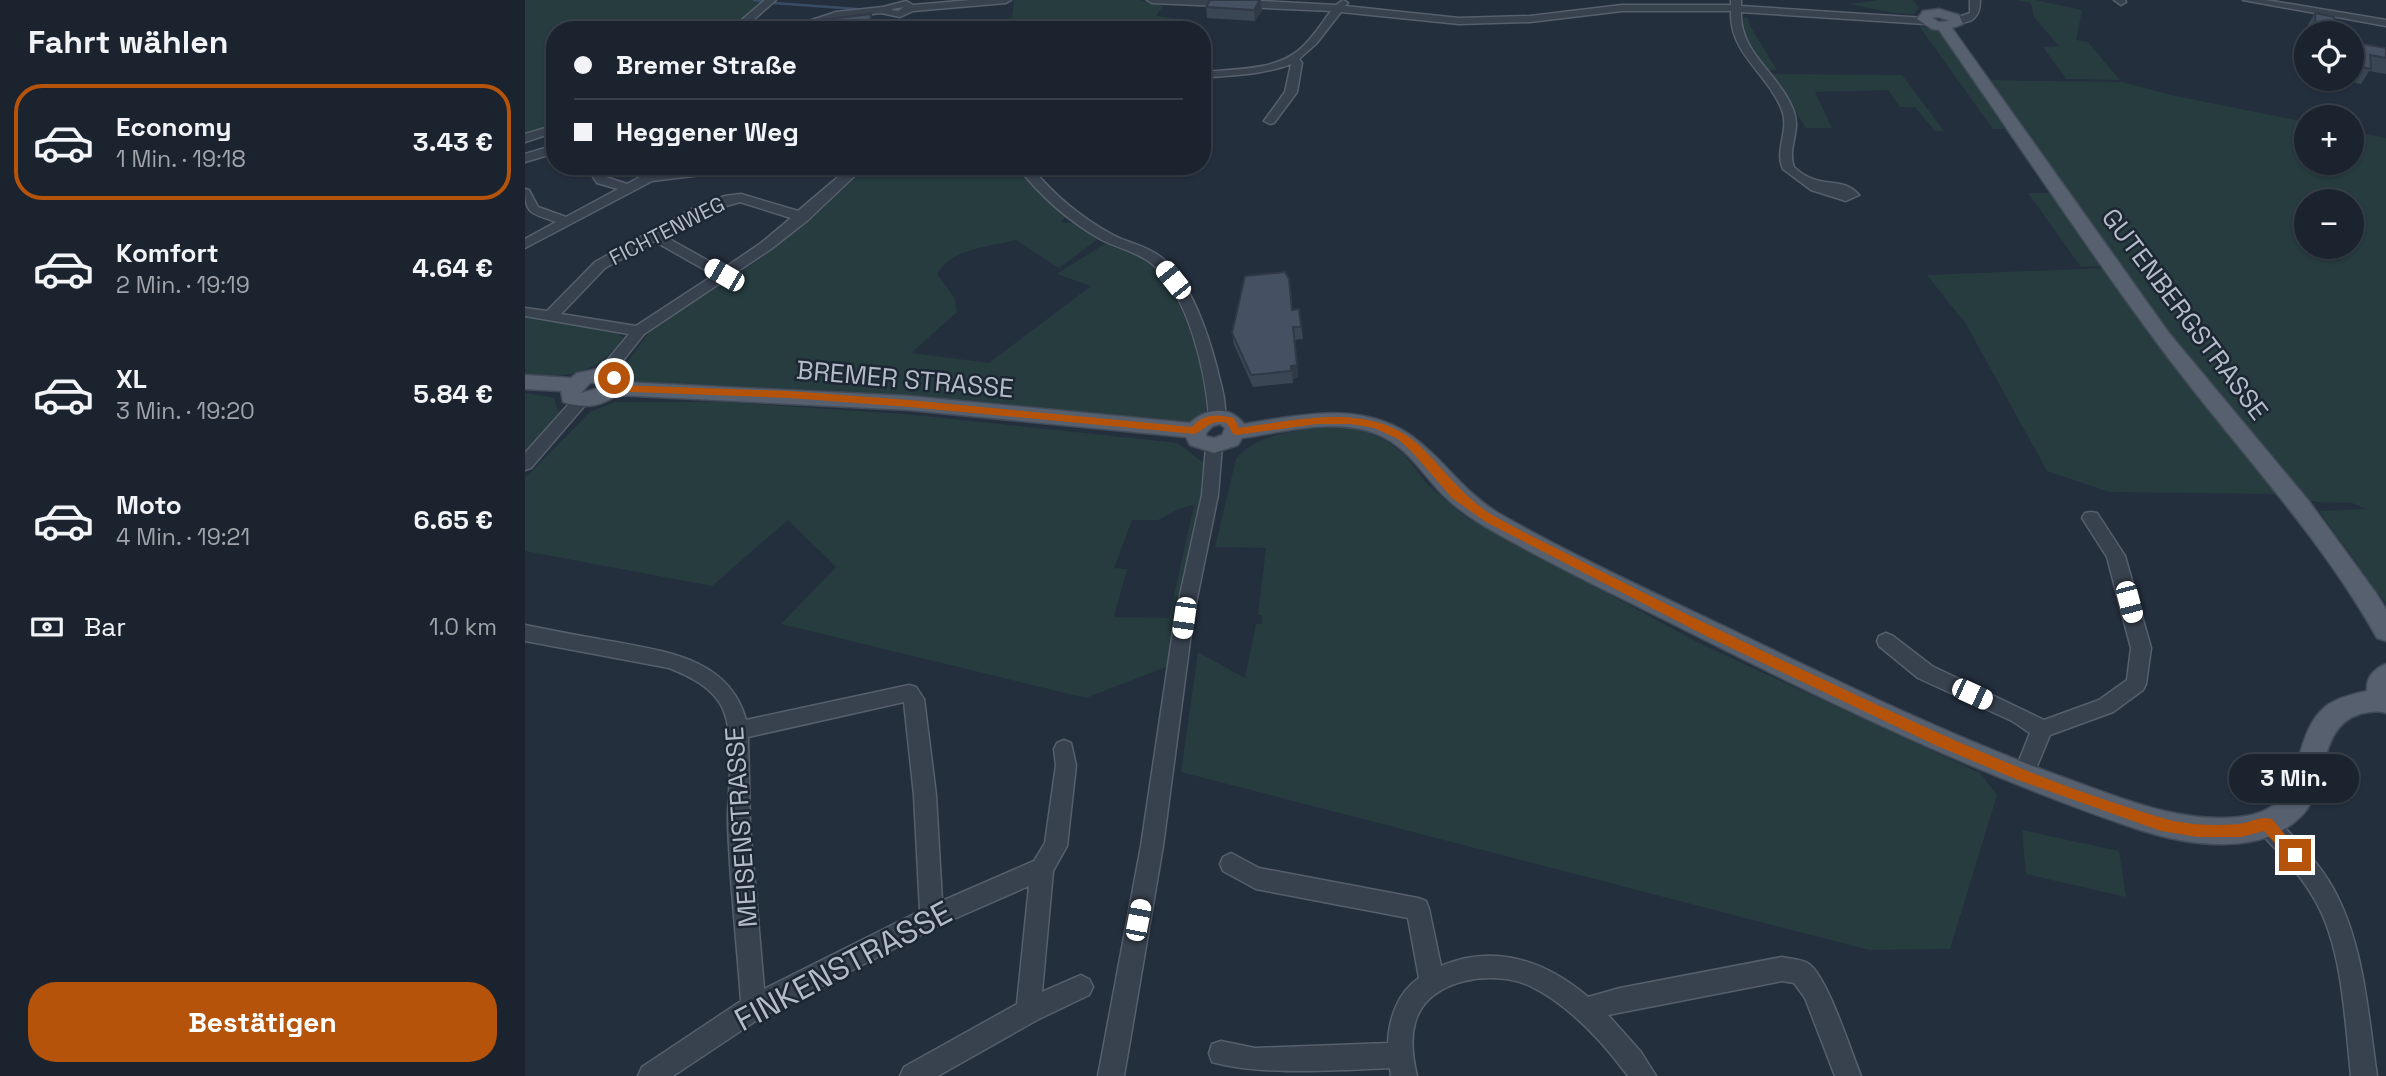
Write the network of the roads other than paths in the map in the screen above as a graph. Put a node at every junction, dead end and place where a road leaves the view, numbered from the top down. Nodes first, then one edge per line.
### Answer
1 (771, 0) edge
2 (1006, 0) edge
3 (1152, 0) edge
4 (1345, 0) edge
5 (1566, 0) edge
6 (1926, 0) edge
7 (1975, 0) edge
8 (2248, 0) edge
9 (1735, 4) edge
10 (1337, 9) junction
11 (901, 10) edge
12 (1576, 13) junction
13 (1940, 20) junction
14 (746, 21) edge
15 (816, 21) edge
16 (2386, 23) edge
17 (1292, 59) junction
18 (1211, 74) edge
19 (1270, 121) dead end
20 (546, 131) edge
21 (525, 138) edge
22 (546, 152) edge
23 (525, 158) edge
24 (598, 175) edge
25 (655, 175) edge
26 (685, 175) edge
27 (849, 175) edge
28 (1031, 175) edge
29 (652, 177) junction
30 (1814, 186) dead end
31 (627, 188) junction
32 (525, 192) edge
33 (803, 217) junction
34 (567, 222) junction
35 (653, 235) junction
36 (525, 244) edge
37 (724, 275) junction
38 (525, 313) edge
39 (550, 317) junction
40 (639, 331) junction
41 (607, 381) junction
42 (525, 382) edge
43 (577, 393) junction
44 (1226, 425) junction
45 (1195, 431) junction
46 (1214, 446) junction
47 (525, 464) edge
48 (2091, 518) dead end
49 (2386, 631) edge
50 (525, 633) edge
51 (1886, 641) dead end
52 (2385, 691) edge
53 (2042, 729) junction
54 (737, 731) junction
55 (1063, 749) dead end
56 (2023, 776) junction
57 (2267, 824) junction
58 (1231, 864) dead end
59 (1042, 869) junction
60 (932, 917) junction
61 (1432, 982) junction
62 (1081, 988) dead end
63 (754, 1007) junction
64 (1586, 1010) junction
65 (1028, 1011) junction
66 (1221, 1053) dead end
67 (1402, 1066) edge
68 (651, 1076) edge
69 (913, 1076) edge
70 (1111, 1076) edge
71 (1643, 1076) edge
72 (1848, 1076) edge
73 (2364, 1076) edge

1 - 14 street
2 - 11 street
3 - 10 street
4 - 10 street
5 - 12 street
6 - 13 main road, GUTENBERGSTRASSE
7 - 13 street
8 - 16 street
9 - 12 street
9 - 13 street
9 - 30 street
10 - 12 street
10 - 17 street
11 - 15 street
13 - 49 main road, GUTENBERGSTRASSE
17 - 18 street
17 - 19 street
20 - 21 street
22 - 23 street
24 - 31 street
25 - 29 street
26 - 29 street
27 - 33 street
28 - 44 street
29 - 31 street
31 - 34 street
32 - 34 street
33 - 35 street, FICHTENWEG
33 - 37 street
34 - 36 street
35 - 37 street
35 - 39 street, FICHTENWEG
37 - 40 street
38 - 39 street
39 - 40 street
40 - 41 street
41 - 43 main road
41 - 45 main road, BREMER STRASSE
42 - 43 main road
43 - 47 street
44 - 45 main road
44 - 46 main road
44 - 56 main road
45 - 46 main road
46 - 70 street
48 - 53 street
50 - 54 street, MEISENSTRASSE
51 - 53 street
52 - 57 main road
53 - 56 street
54 - 60 street
54 - 63 street, MEISENSTRASSE
55 - 59 street
56 - 57 main road
57 - 73 street
58 - 61 street
59 - 60 street, FINKENSTRASSE
59 - 65 street
60 - 63 street, FINKENSTRASSE
61 - 64 street
61 - 67 street
62 - 65 street
63 - 68 street, FINKENSTRASSE
64 - 71 street
64 - 72 street
65 - 69 street
66 - 67 street

